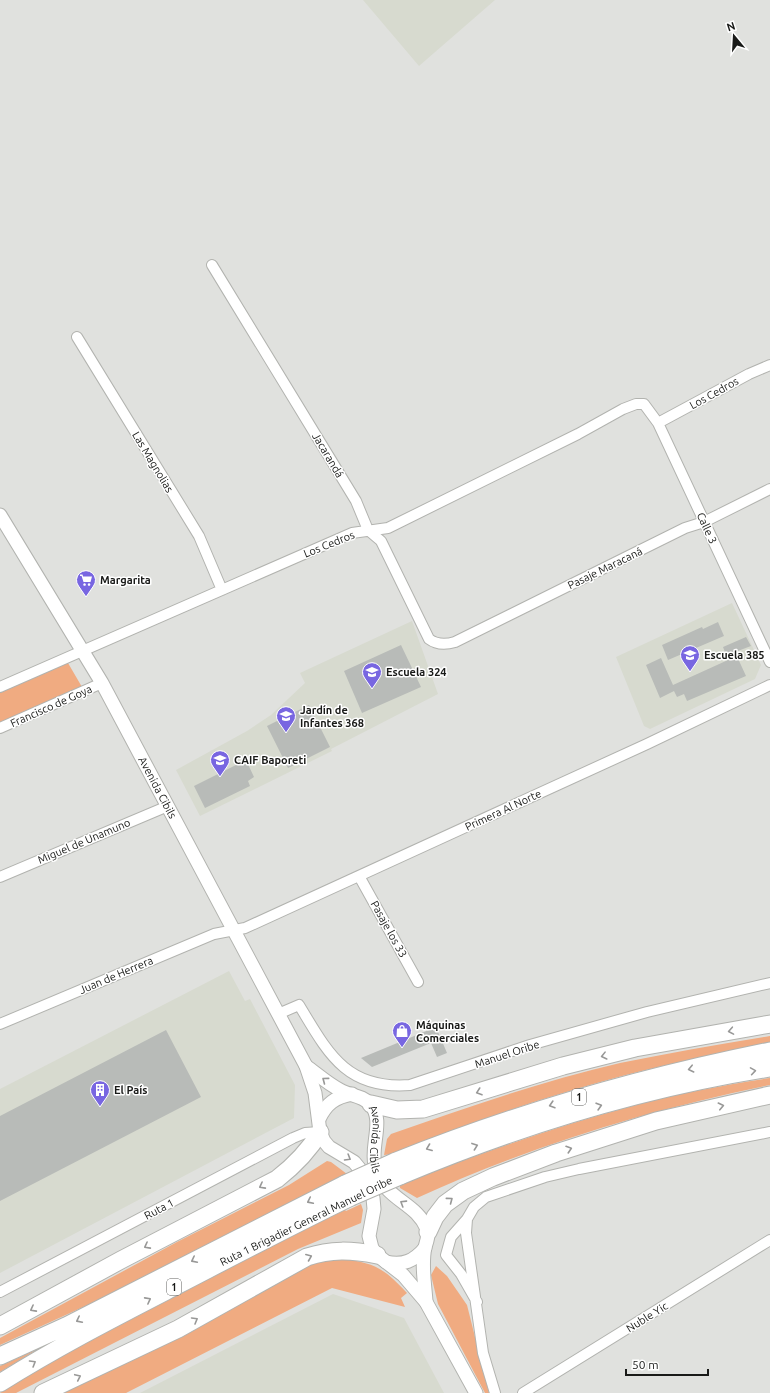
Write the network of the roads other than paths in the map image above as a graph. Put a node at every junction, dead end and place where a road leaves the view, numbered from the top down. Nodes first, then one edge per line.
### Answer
1 (212, 265) dead end
2 (77, 337) dead end
3 (770, 365) edge
4 (636, 404) joint
5 (658, 423) junction
6 (770, 489) edge
7 (0, 515) edge
8 (704, 522) junction
9 (368, 530) junction
10 (222, 590) junction
11 (439, 644) joint
12 (84, 651) junction
13 (770, 662) edge
14 (102, 683) junction
15 (770, 685) edge
16 (0, 687) edge
17 (0, 728) edge
18 (168, 806) junction
19 (359, 876) junction
20 (0, 877) edge
21 (234, 930) junction
22 (418, 982) dead end
23 (770, 983) edge
24 (278, 1014) junction
25 (0, 1024) edge
26 (770, 1024) edge
27 (770, 1051) edge
28 (306, 1066) junction
29 (770, 1068) edge
30 (352, 1094) junction
31 (770, 1095) edge
32 (371, 1104) junction
33 (320, 1126) junction
34 (770, 1132) edge
35 (397, 1169) junction
36 (348, 1191) junction
37 (467, 1219) junction
38 (427, 1240) junction
39 (770, 1240) edge
40 (381, 1258) junction
41 (0, 1292) edge
42 (426, 1302) junction
43 (477, 1302) junction
44 (0, 1326) edge
45 (0, 1356) edge
46 (0, 1382) edge
47 (43, 1393) edge
48 (476, 1393) edge
49 (495, 1393) edge
50 (523, 1393) edge

1 - 9 street, Jacarandá
2 - 10 street, Las Magnolias
3 - 5 street, Los Cedros
4 - 5 street, Calle 3
4 - 9 street, Los Cedros
5 - 8 street, Calle 3
6 - 8 street, Pasaje Maracaná
7 - 12 street, Avenida Cibils
8 - 11 street, Pasaje Maracaná
8 - 13 street, Calle 3
9 - 10 street, Los Cedros
9 - 11 street, Jacarandá
10 - 12 street, Los Cedros
12 - 14 street, Avenida Cibils
12 - 16 street
14 - 17 street, Francisco de Goya
14 - 18 street, Avenida Cibils
15 - 19 street, Primera Al Norte
18 - 20 street, Miguel de Unamuno
18 - 21 street, Avenida Cibils
19 - 21 street, Primera Al Norte
19 - 22 street, Pasaje los 33
21 - 24 street, Avenida Cibils
21 - 25 street, Juan de Herrera
23 - 24 street, Manuel Oribe
24 - 28 street, Avenida Cibils
26 -> 32 highway
27 -> 35 highway, Ruta 1 Brigadier General Manuel Oribe / 1
30 -> 28 street, Avenida Cibils
28 - 33 street, Avenida Cibils
35 -> 29 highway, Ruta 1 Brigadier General Manuel Oribe / 1
30 - 32 street, Avenida Cibils
30 - 33 street
38 -> 31 highway
38 -> 32 street, Avenida Cibils
33 -> 40 street, Avenida Cibils
33 - 41 street, Ruta 1
33 -> 44 highway
34 - 37 street
35 - 36 highway, Ruta 1 Brigadier General Manuel Oribe / 1, bridge
36 -> 45 highway, Ruta 1 Brigadier General Manuel Oribe / 1
46 -> 36 highway, Ruta 1 Brigadier General Manuel Oribe / 1
37 - 43 street
37 - 43 street
38 - 40 street
38 - 42 street, Avenida Cibils
39 - 50 street, Nuble Yic
40 - 42 street, Avenida Cibils
47 -> 40 highway
42 - 48 street, Avenida Cibils
43 - 49 street

